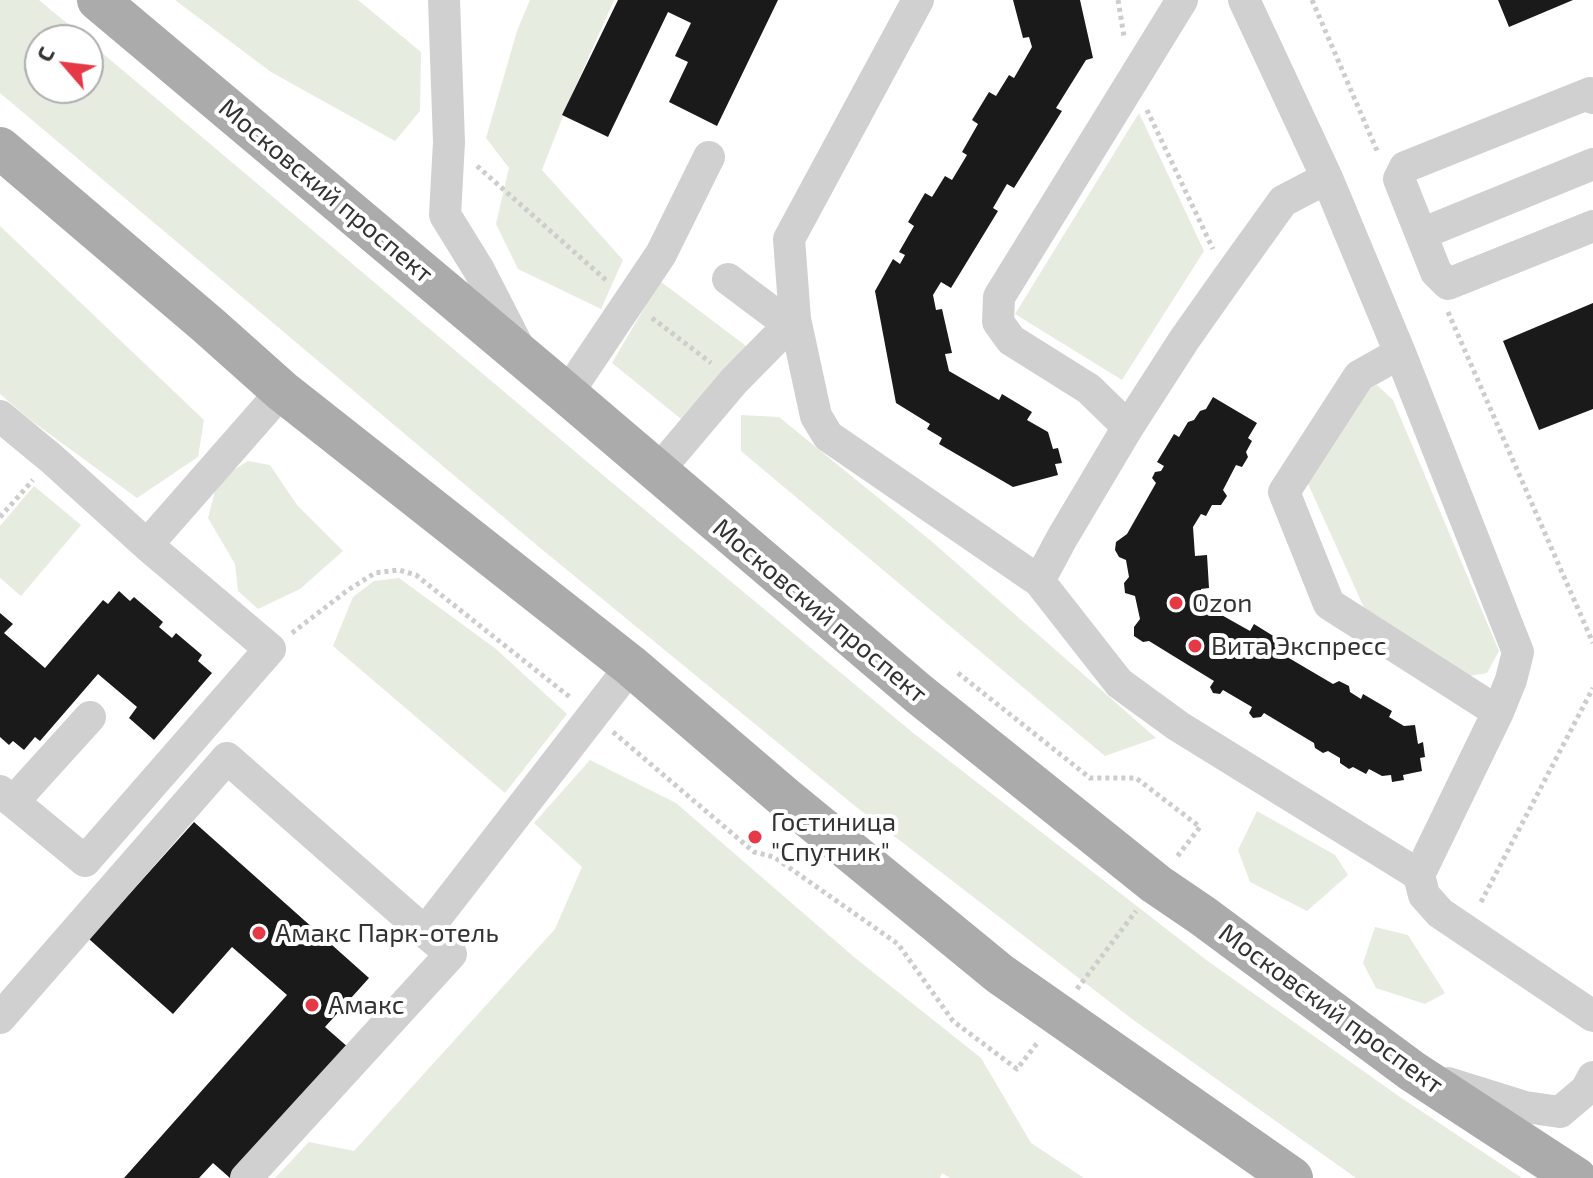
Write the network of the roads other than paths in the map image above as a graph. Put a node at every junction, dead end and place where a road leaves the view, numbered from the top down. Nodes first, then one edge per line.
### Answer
1 (98, 0) edge
2 (444, 0) edge
3 (918, 0) edge
4 (1182, 0) edge
5 (1244, 0) edge
6 (1593, 98) edge
7 (0, 148) edge
8 (709, 157) dead end
9 (1593, 164) edge
10 (1327, 178) junction
11 (1593, 226) edge
12 (1421, 234) junction
13 (728, 279) dead end
14 (795, 319) junction
15 (1400, 353) junction
16 (524, 358) junction
17 (282, 391) junction
18 (567, 394) junction
19 (0, 416) edge
20 (1128, 427) junction
21 (657, 472) junction
22 (147, 545) junction
23 (1039, 581) junction
24 (631, 666) junction
25 (1498, 712) junction
26 (90, 717) dead end
27 (6, 796) edge
28 (1419, 875) junction
29 (425, 932) junction
30 (1593, 1016) edge
31 (0, 1018) edge
32 (1412, 1071) junction
33 (1593, 1077) edge
34 (246, 1178) edge
35 (1292, 1178) edge
36 (1576, 1178) edge

1 - 16 main road, Московский проспект
2 - 16 street
3 - 14 street
4 - 20 street
5 - 10 street
6 - 12 street
7 - 17 main road
8 - 18 street
9 - 12 street
10 - 15 street
10 - 20 street
11 - 12 street
13 - 14 street
14 - 21 street
14 - 23 street
15 - 25 street
15 - 25 street
16 - 18 main road, Московский проспект
17 - 22 street
17 - 24 main road
18 - 21 main road, Московский проспект
19 - 22 street
20 - 23 street
21 - 32 main road, Московский проспект
22 - 27 street
23 - 28 street
24 - 29 street
24 - 35 main road
25 - 28 street
26 - 27 street
28 - 30 street
29 - 31 street
29 - 34 street
32 - 33 street
32 - 36 main road, Московский проспект

